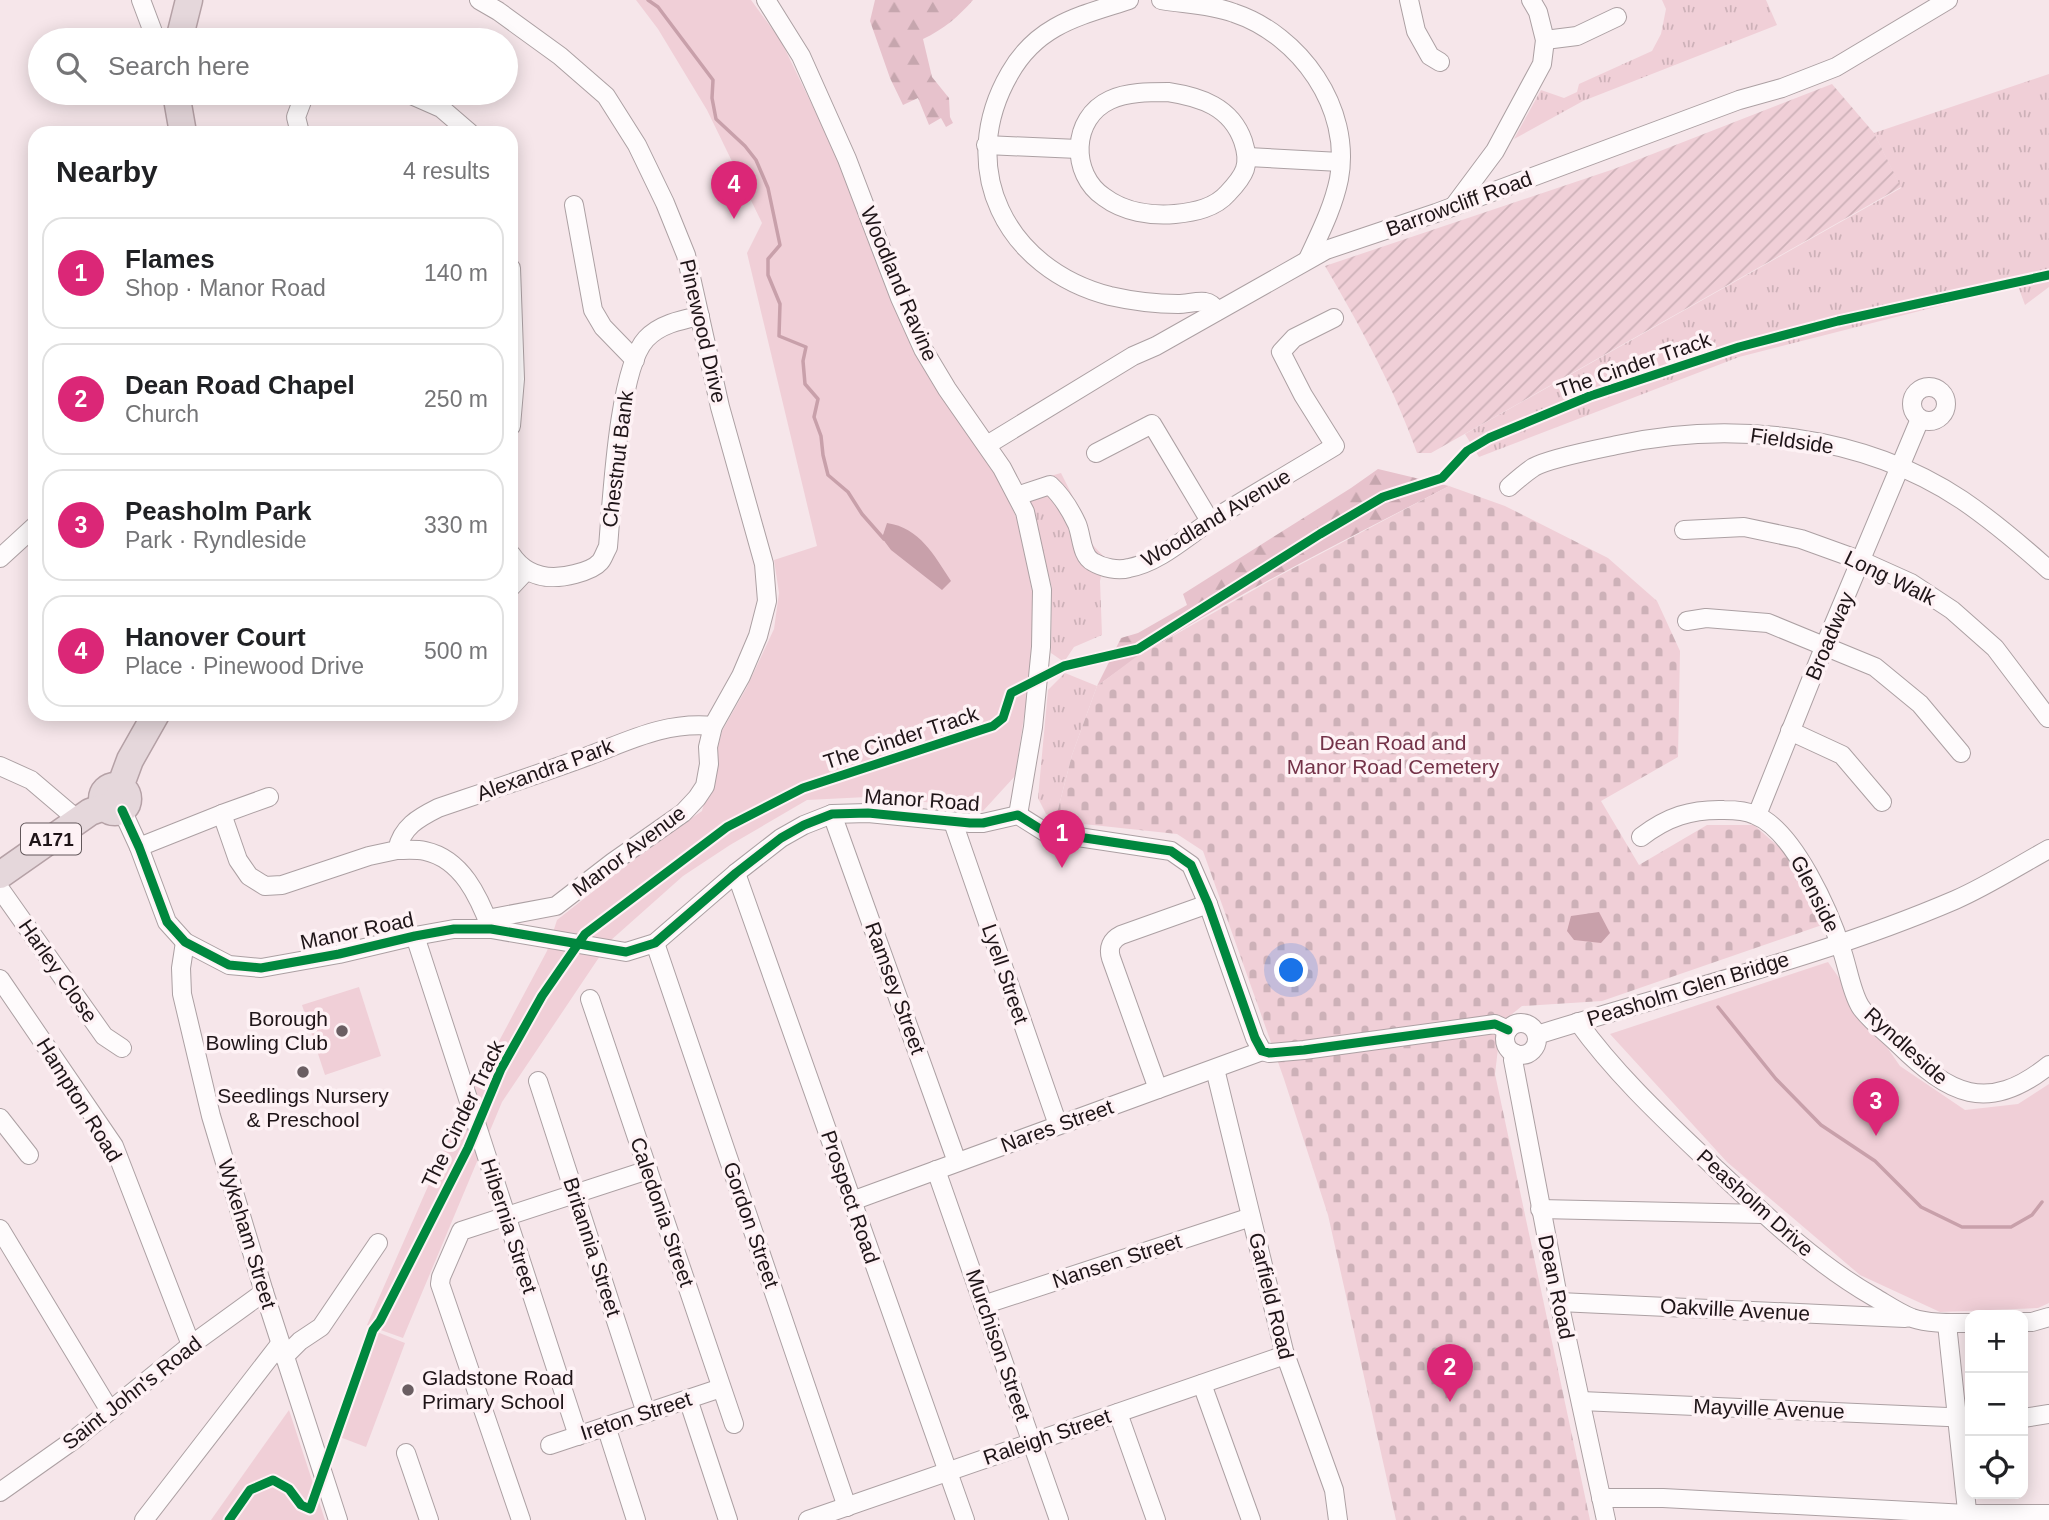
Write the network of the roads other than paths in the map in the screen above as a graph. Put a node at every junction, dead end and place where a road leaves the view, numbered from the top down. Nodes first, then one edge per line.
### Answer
1 (141, 0) edge
2 (189, 0) edge
3 (479, 0) edge
4 (766, 0) edge
5 (1129, 0) edge
6 (1161, 0) edge
7 (1409, 0) edge
8 (1531, 0) edge
9 (1948, 0) edge
10 (1617, 16) dead end
11 (152, 28) edge
12 (182, 28) edge
13 (1545, 40) junction
14 (1440, 62) dead end
15 (178, 105) edge
16 (300, 105) edge
17 (434, 105) edge
18 (182, 126) edge
19 (298, 126) edge
20 (462, 126) edge
21 (986, 145) junction
22 (1078, 149) junction
23 (1248, 157) junction
24 (1340, 162) junction
25 (574, 205) dead end
26 (1454, 207) junction
27 (1308, 259) junction
28 (1217, 311) junction
29 (699, 316) junction
30 (1334, 318) dead end
31 (635, 360) junction
32 (1920, 419) dead end
33 (987, 444) junction
34 (1096, 453) dead end
35 (1900, 468) junction
36 (1509, 487) dead end
37 (1017, 496) junction
38 (1210, 521) junction
39 (1684, 530) dead end
40 (28, 532) edge
41 (0, 558) edge
42 (1862, 561) junction
43 (518, 562) edge
44 (2049, 570) edge
45 (526, 571) junction
46 (518, 580) edge
47 (1687, 621) dead end
48 (1825, 645) junction
49 (2048, 718) edge
50 (152, 721) edge
51 (713, 726) junction
52 (1790, 731) junction
53 (1961, 753) dead end
54 (0, 766) edge
55 (269, 797) dead end
56 (115, 801) junction
57 (1881, 802) dead end
58 (222, 814) junction
59 (832, 814) junction
60 (1018, 815) junction
61 (1757, 815) junction
62 (78, 820) junction
63 (953, 822) junction
64 (1641, 837) dead end
65 (139, 848) junction
66 (2049, 849) edge
67 (397, 850) junction
68 (736, 873) junction
69 (0, 875) edge
70 (0, 889) edge
71 (1208, 904) junction
72 (489, 924) junction
73 (415, 936) junction
74 (185, 942) junction
75 (655, 943) junction
76 (1840, 943) junction
77 (0, 978) edge
78 (590, 999) dead end
79 (1578, 1022) junction
80 (1508, 1030) junction
81 (1537, 1035) junction
82 (122, 1048) dead end
83 (1262, 1051) junction
84 (1514, 1054) junction
85 (2049, 1065) edge
86 (1215, 1069) junction
87 (538, 1081) dead end
88 (1158, 1089) junction
89 (0, 1118) edge
90 (1058, 1125) junction
91 (29, 1155) dead end
92 (957, 1163) junction
93 (648, 1170) junction
94 (936, 1170) junction
95 (575, 1195) junction
96 (852, 1201) junction
97 (1540, 1209) junction
98 (1763, 1214) junction
99 (506, 1216) junction
100 (1251, 1217) junction
101 (0, 1229) edge
102 (378, 1243) dead end
103 (264, 1292) junction
104 (1559, 1302) junction
105 (983, 1305) junction
106 (2049, 1317) edge
107 (1912, 1318) junction
108 (1965, 1322) edge
109 (2028, 1322) edge
110 (1947, 1324) junction
111 (191, 1345) junction
112 (282, 1350) junction
113 (1285, 1355) junction
114 (1202, 1384) junction
115 (721, 1388) junction
116 (688, 1399) junction
117 (1581, 1401) junction
118 (110, 1411) junction
119 (646, 1413) junction
120 (1118, 1413) junction
121 (2049, 1414) edge
122 (1963, 1417) edge
123 (2028, 1417) edge
124 (734, 1424) dead end
125 (606, 1426) junction
126 (578, 1436) junction
127 (1032, 1443) junction
128 (550, 1445) dead end
129 (406, 1453) dead end
130 (948, 1472) junction
131 (0, 1492) edge
132 (1601, 1498) junction
133 (847, 1507) junction
134 (2046, 1516) edge
135 (1968, 1517) edge
136 (144, 1520) edge
137 (338, 1520) edge
138 (429, 1520) edge
139 (520, 1520) edge
140 (636, 1520) edge
141 (728, 1520) edge
142 (808, 1520) edge
143 (965, 1520) edge
144 (1059, 1520) edge
145 (1156, 1520) edge
146 (1251, 1520) edge
147 (1338, 1520) edge
148 (1606, 1520) edge

1 - 11 street
2 - 12 highway
3 - 29 street, Pinewood Drive
4 - 33 street, Woodland Ravine
5 - 21 street
6 - 24 street
7 - 14 street
8 - 13 street
9 - 26 street, Barrowcliff Road
10 - 13 street
13 - 26 street
15 - 18 highway
16 - 19 street
17 - 20 street
21 - 22 street
21 - 28 street
22 - 23 street
22 - 23 street
23 - 24 street
24 - 27 street
25 - 31 street
26 - 27 street, Barrowcliff Road
27 - 28 street, Barrowcliff Road
28 - 33 street, Barrowcliff Road
29 - 31 street, Chestnut Bank
29 - 51 street, Pinewood Drive
30 - 38 street, Woodland Avenue
31 - 45 street, Chestnut Bank
32 - 35 street, Broadway
33 - 37 street, Woodland Ravine
34 - 38 street
35 - 36 street, Fieldside
35 - 42 street, Broadway
35 - 44 street, Fieldside
37 - 38 street, Woodland Avenue
37 - 60 street, Woodland Ravine
39 - 42 street, Long Walk
40 - 41 street
42 - 48 street, Broadway
42 - 49 street, Long Walk
43 - 45 street
45 - 46 street
47 - 48 street
48 - 52 street, Broadway
48 - 53 street
50 - 56 highway
51 - 67 street, Alexandra Park
51 - 72 street, Manor Avenue
52 - 57 street
52 - 61 street, Broadway
54 - 62 street
55 - 58 street
56 - 62 highway, A171
56 - 65 street, Manor Road
58 - 65 street
58 - 67 street
59 - 63 street, Manor Road
59 - 68 street, Manor Road
59 - 92 street, Ramsey Street
60 - 63 street, Manor Road
60 - 71 street
61 - 64 street
61 - 76 street, Glenside
62 - 69 highway, A171
63 - 90 street, Lyell Street
65 - 74 street, Manor Road
66 - 76 street, Peasholm Glen Bridge
67 - 72 street
68 - 75 street, Manor Road
68 - 96 street, Prospect Road
70 - 82 street, Harley Close
71 - 83 street
71 - 88 street
72 - 73 street, Manor Road
72 - 75 street, Manor Road
73 - 74 street, Manor Road
73 - 99 street, Hibernia Street
74 - 103 street, Wykeham Street
75 - 133 street, Gordon Street
76 - 79 street, Peasholm Glen Bridge
76 - 85 street, Ryndleside
77 - 111 street, Hampton Road
78 - 93 street, Caledonia Street
79 - 81 street, Peasholm Glen Bridge
79 - 98 street, Peasholm Drive
80 - 81 street
80 - 83 street
80 - 84 street
81 - 84 street
83 - 86 street, Nares Street
84 - 97 street, Dean Road
86 - 88 street, Nares Street
86 - 100 street, Garfield Road
87 - 95 street, Britannia Street
88 - 90 street, Nares Street
89 - 91 street
90 - 92 street, Nares Street
92 - 94 street, Nares Street
93 - 95 street
93 - 115 street, Caledonia Street
94 - 96 street, Nares Street
94 - 105 street, Murchison Street
95 - 99 street
95 - 119 street, Britannia Street
96 - 130 street, Prospect Road
97 - 98 street
97 - 104 street, Dean Road
98 - 107 street, Peasholm Drive
99 - 126 street, Hibernia Street
99 - 139 street
100 - 105 street, Nansen Street
100 - 113 street, Garfield Road
101 - 118 street
102 - 112 street
103 - 111 street, Saint John's Road
103 - 112 street, Wykeham Street
104 - 107 street, Oakville Avenue
104 - 117 street, Dean Road
105 - 127 street, Murchison Street
106 - 109 street
107 - 110 street, Peasholm Drive
108 - 110 street, Peasholm Drive
110 - 122 street
111 - 118 street, Saint John's Road
112 - 136 street
112 - 137 street, Wykeham Street
113 - 114 street, Raleigh Street
113 - 147 street, Garfield Road
114 - 120 street, Raleigh Street
114 - 146 street
115 - 116 street, Ireton Street
115 - 124 street, Caledonia Street
116 - 119 street, Ireton Street
116 - 141 street
117 - 122 street, Mayville Avenue
117 - 132 street, Dean Road
118 - 131 street, Saint John's Road
119 - 125 street, Ireton Street
120 - 127 street, Raleigh Street
120 - 145 street
121 - 123 street
122 - 135 street
125 - 126 street, Ireton Street
125 - 140 street
126 - 128 street, Ireton Street
127 - 130 street, Raleigh Street
127 - 144 street, Murchison Street
129 - 138 street
130 - 133 street, Raleigh Street
130 - 143 street, Prospect Road
132 - 135 street
132 - 148 street, Dean Road
133 - 142 street, Raleigh Street
134 - 135 street

